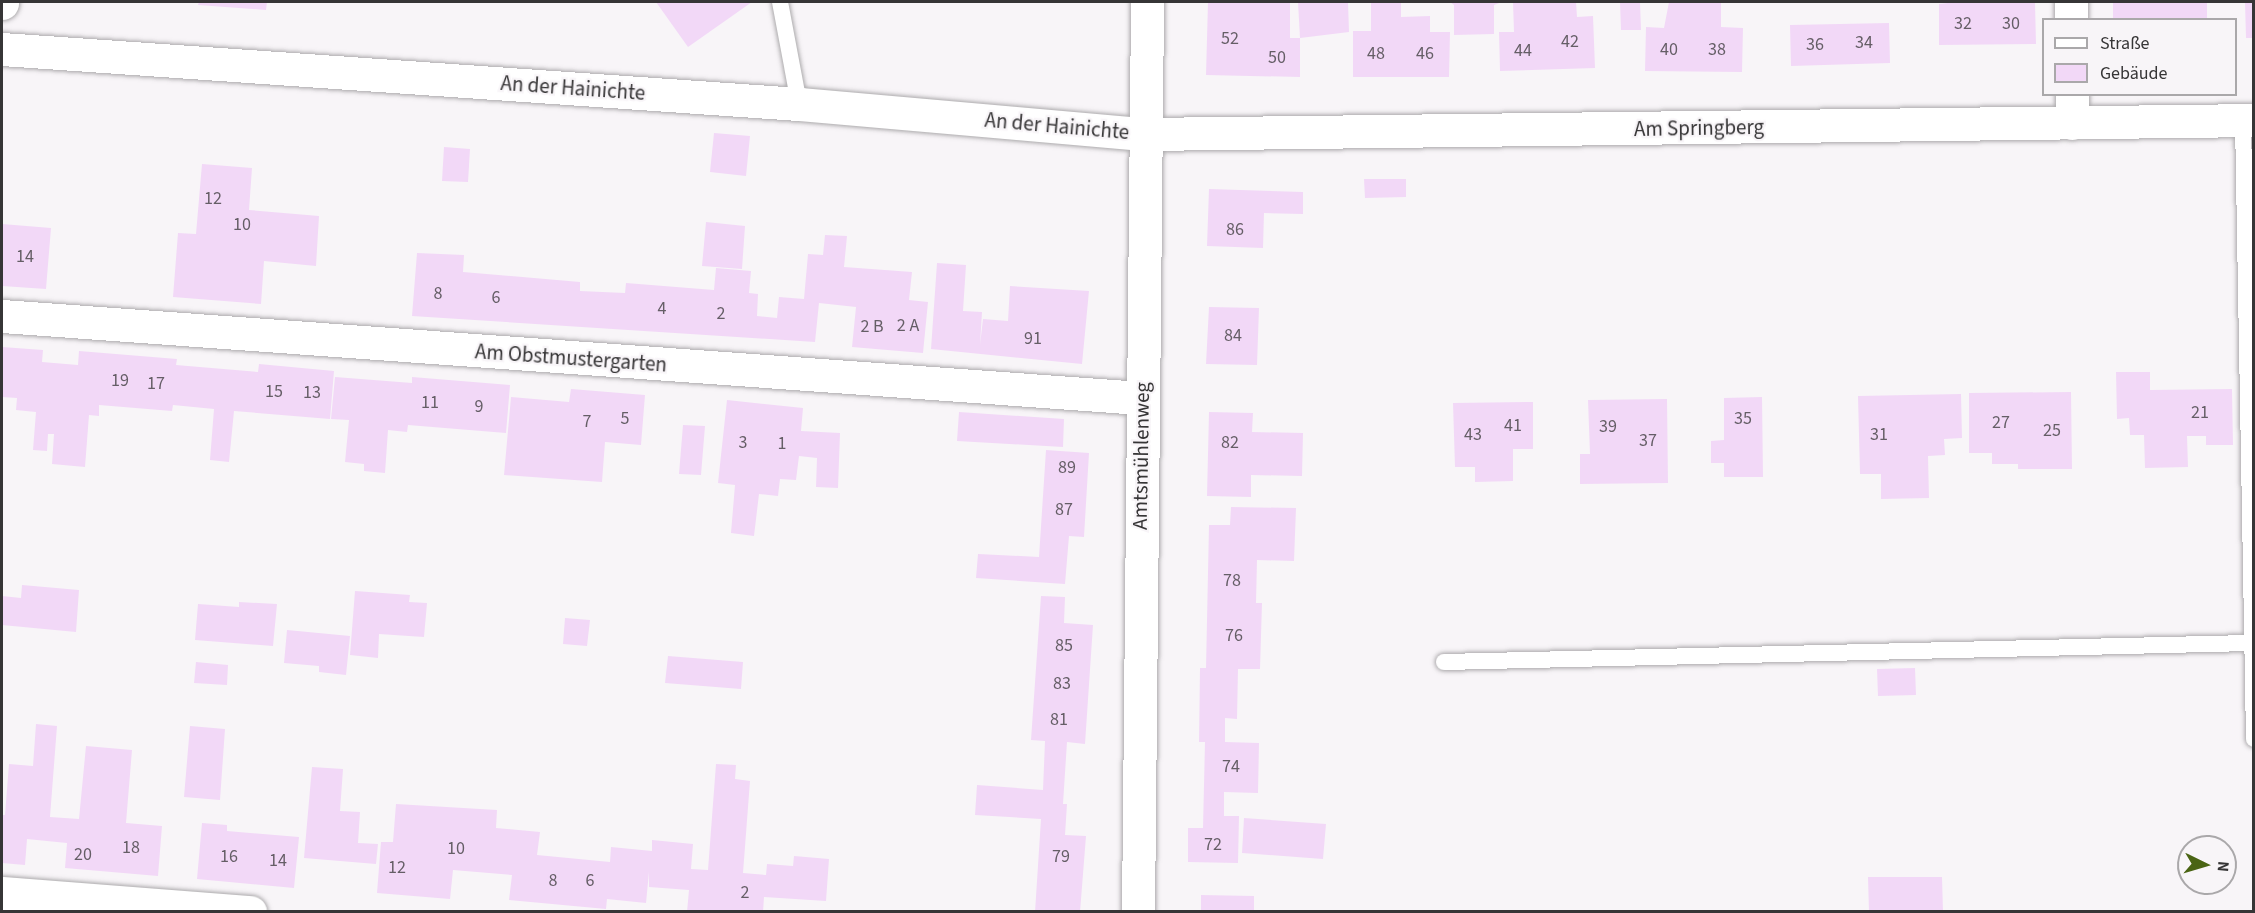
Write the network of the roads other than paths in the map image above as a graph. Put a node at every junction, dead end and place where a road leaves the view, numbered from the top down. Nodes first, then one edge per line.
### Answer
1 (780, 2) edge
2 (1147, 2) edge
3 (2071, 2) edge
4 (2071, 18) edge
5 (2, 49) edge
6 (799, 104) junction
7 (2072, 109) edge
8 (2248, 120) edge
9 (1144, 134) junction
10 (2, 316) edge
11 (1141, 398) junction
12 (2250, 644) junction
13 (1444, 662) dead end
14 (2253, 739) edge
15 (2, 893) edge
16 (250, 912) edge
17 (1138, 912) edge

1 - 6 lane
2 - 9 street, Amtsmühlenweg
3 - 4 street
5 - 6 street, An der Hainichte
6 - 9 street, An der Hainichte
7 - 8 street, Am Springberg
7 - 9 street, Am Springberg
8 - 12 lane
9 - 11 street, Amtsmühlenweg
10 - 11 street, Am Obstmustergarten
11 - 17 street, Amtsmühlenweg
12 - 13 lane
12 - 14 lane
15 - 16 street

